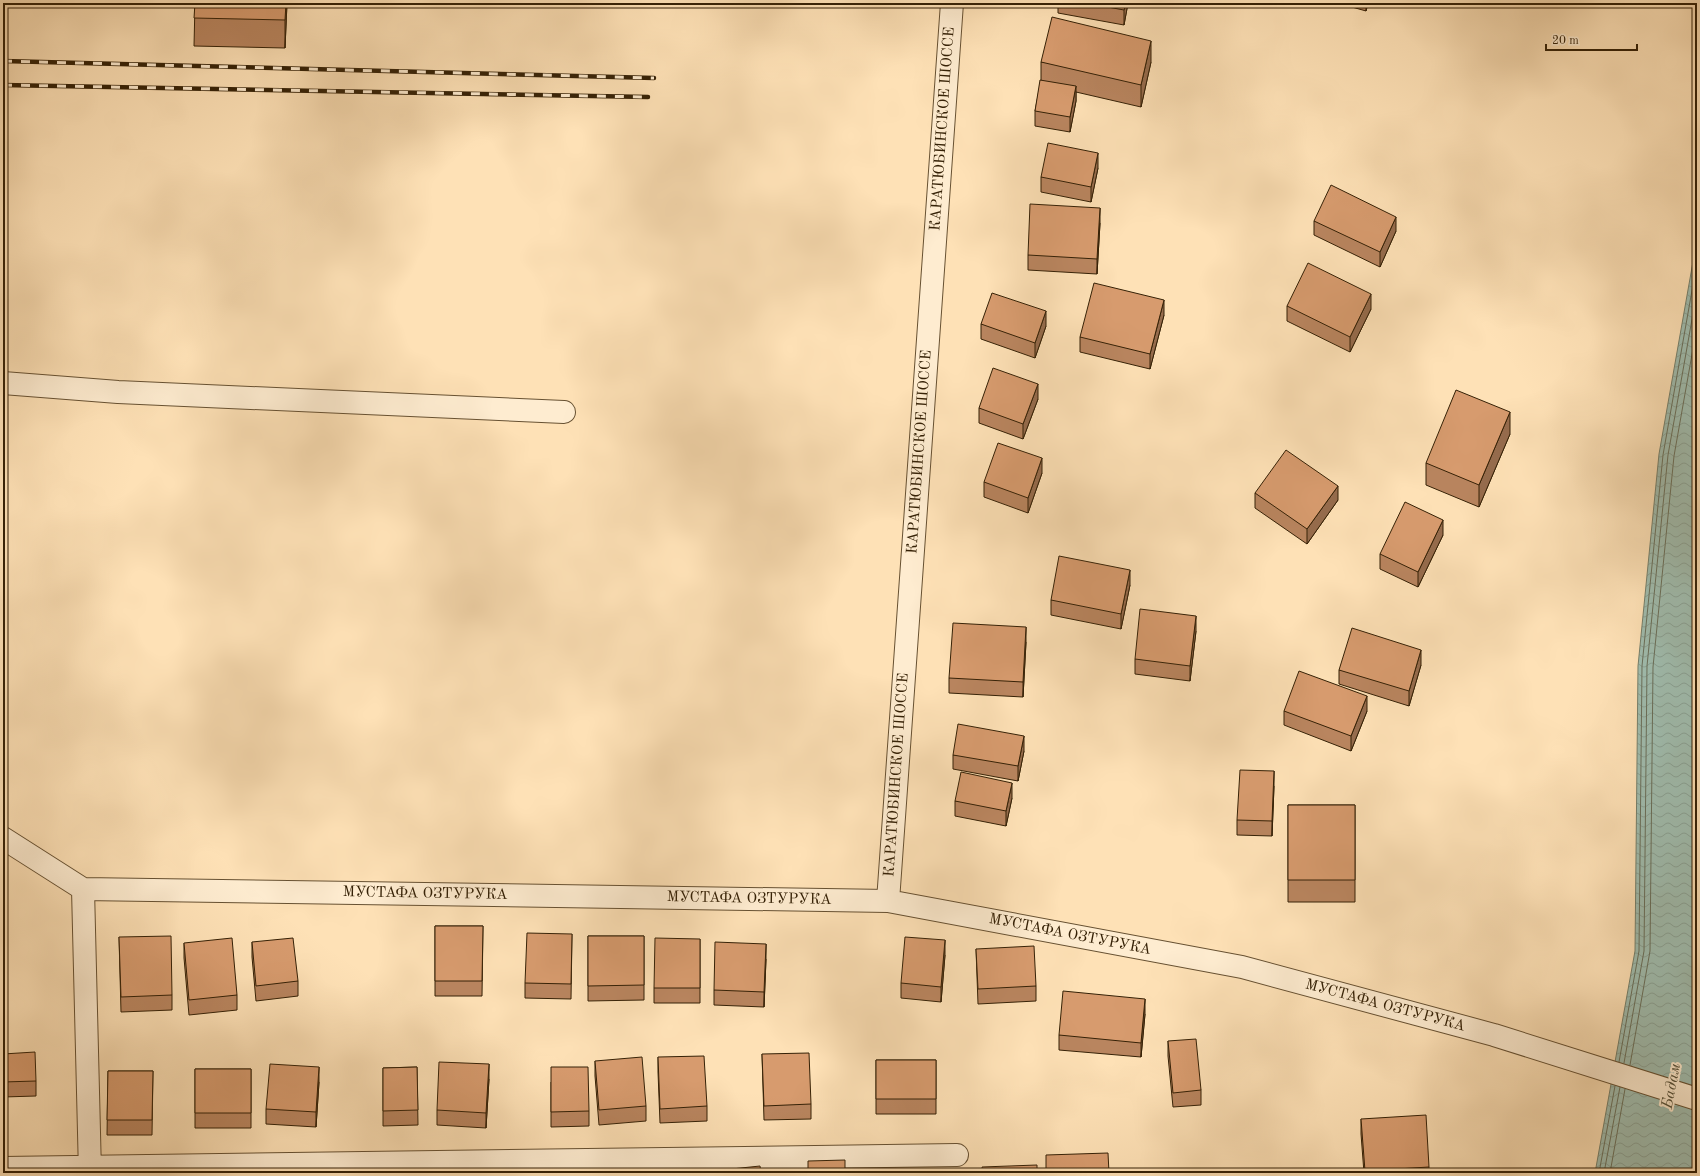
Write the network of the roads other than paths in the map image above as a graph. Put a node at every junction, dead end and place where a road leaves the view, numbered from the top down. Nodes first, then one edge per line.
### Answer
1 (952, 3) edge
2 (3, 383) edge
3 (564, 412) dead end
4 (3, 838) edge
5 (83, 889) junction
6 (888, 901) junction
7 (1697, 1099) edge
8 (957, 1155) dead end
9 (3, 1168) edge
10 (90, 1170) edge

1 - 6 street, КАРАТЮБИНСКОЕ ШОССЕ
2 - 3 street
4 - 5 street
5 - 6 street, МУСТАФА ОЗТУРУКА
5 - 10 street
6 - 7 street, МУСТАФА ОЗТУРУКА
8 - 10 street
9 - 10 street

